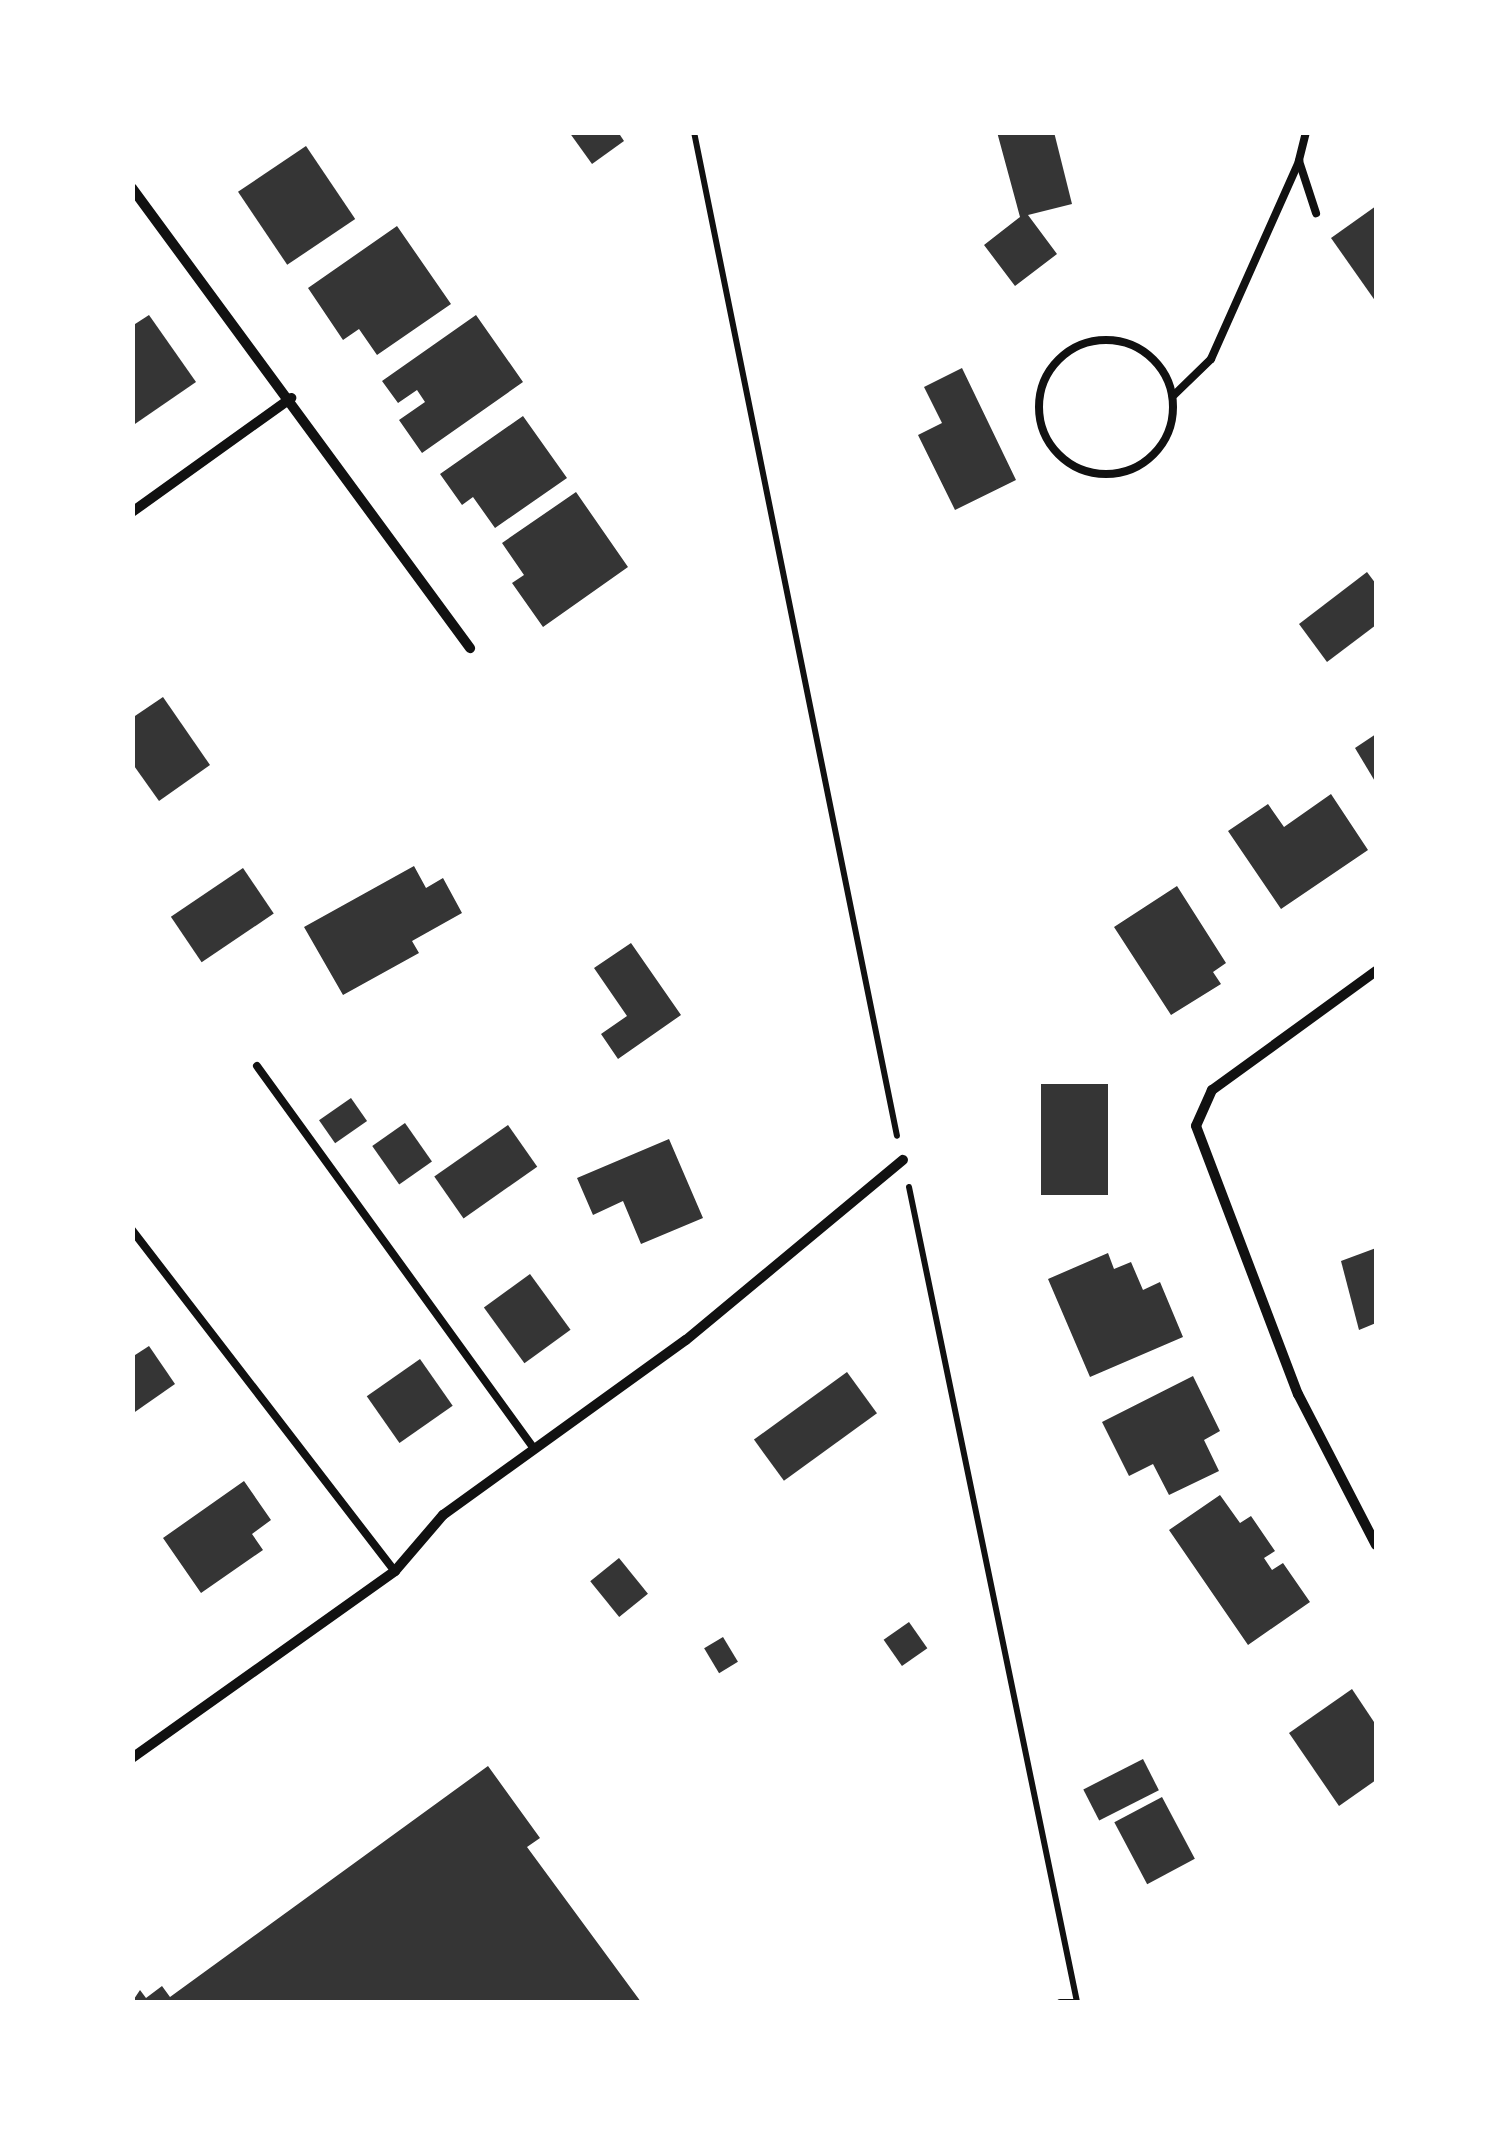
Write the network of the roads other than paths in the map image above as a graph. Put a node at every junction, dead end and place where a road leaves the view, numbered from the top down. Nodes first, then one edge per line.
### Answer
1 (1306, 132) edge
2 (1299, 161) junction
3 (132, 188) edge
4 (1316, 212) dead end
5 (1173, 396) junction
6 (291, 398) junction
7 (132, 512) edge
8 (470, 648) dead end
9 (1376, 971) edge
10 (256, 1066) dead end
11 (902, 1160) road end
12 (132, 1230) edge
13 (534, 1449) junction
14 (1376, 1545) edge
15 (394, 1572) junction
16 (132, 1758) edge

1 - 2 lane
2 - 4 lane
2 - 5 lane
3 - 6 street
5 - 5 lane
6 - 7 street
6 - 8 street
9 - 14 street
10 - 13 lane
11 - 13 street
12 - 15 lane
13 - 15 street
15 - 16 street

